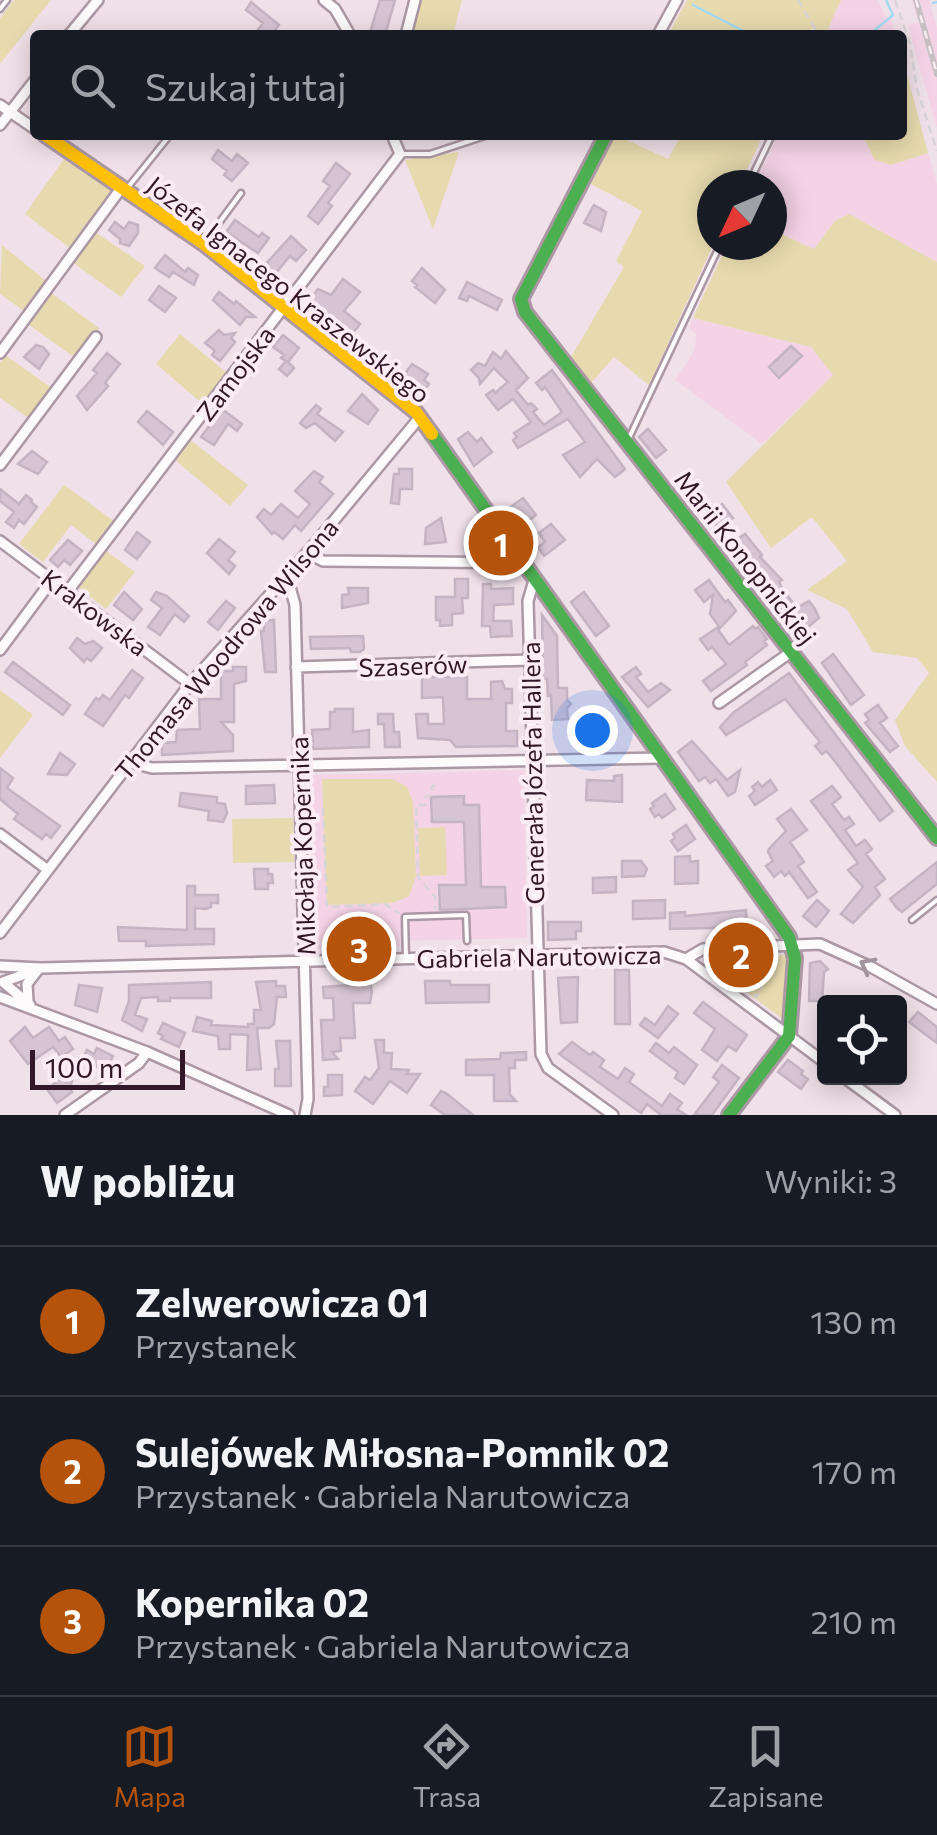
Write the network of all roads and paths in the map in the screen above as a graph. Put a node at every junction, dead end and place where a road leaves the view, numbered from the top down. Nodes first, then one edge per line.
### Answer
1 (7, 0) edge
2 (98, 0) edge
3 (324, 0) edge
4 (416, 0) edge
5 (661, 0) edge
6 (798, 0) edge
7 (895, 0) edge
8 (675, 3) edge
9 (0, 9) edge
10 (73, 30) edge
11 (347, 30) edge
12 (407, 30) edge
13 (661, 30) edge
14 (816, 30) edge
15 (905, 30) edge
16 (907, 35) edge
17 (30, 86) edge
18 (0, 105) edge
19 (10, 112) junction
20 (30, 125) edge
21 (0, 126) edge
22 (52, 140) edge
23 (166, 140) edge
24 (394, 140) edge
25 (473, 140) edge
26 (603, 140) edge
27 (770, 140) edge
28 (937, 151) edge
29 (400, 154) junction
30 (755, 170) edge
31 (124, 189) junction
32 (241, 193) dead end
33 (204, 244) junction
34 (713, 260) edge
35 (284, 308) junction
36 (96, 337) dead end
37 (0, 353) edge
38 (420, 417) junction
39 (628, 442) junction
40 (0, 465) edge
41 (0, 541) edge
42 (307, 553) junction
43 (525, 563) junction
44 (535, 577) junction
45 (52, 580) junction
46 (283, 580) junction
47 (68, 592) junction
48 (0, 650) edge
49 (792, 652) junction
50 (529, 660) junction
51 (296, 668) junction
52 (190, 684) junction
53 (719, 703) dead end
54 (647, 738) junction
55 (636, 758) junction
56 (660, 758) junction
57 (532, 760) junction
58 (129, 762) junction
59 (301, 766) junction
60 (435, 786) dead end
61 (323, 808) dead end
62 (0, 834) edge
63 (937, 838) edge
64 (48, 870) junction
65 (937, 900) edge
66 (435, 916) junction
67 (405, 917) junction
68 (912, 920) dead end
69 (0, 933) edge
70 (467, 941) dead end
71 (792, 945) junction
72 (537, 955) junction
73 (722, 956) dead end
74 (406, 958) junction
75 (686, 959) junction
76 (305, 960) junction
77 (751, 960) junction
78 (760, 961) junction
79 (0, 968) edge
80 (41, 968) junction
81 (712, 970) dead end
82 (748, 973) junction
83 (764, 978) junction
84 (724, 979) junction
85 (2, 986) edge
86 (733, 986) junction
87 (742, 986) junction
88 (754, 995) junction
89 (0, 997) edge
90 (937, 1004) edge
91 (32, 1007) junction
92 (789, 1036) junction
93 (147, 1052) junction
94 (817, 1057) edge
95 (855, 1085) edge
96 (66, 1115) edge
97 (289, 1115) edge
98 (302, 1115) edge
99 (613, 1115) edge
100 (729, 1115) edge
101 (896, 1115) edge

1 - 9 lane
2 - 10 street
3 - 11 street
4 - 12 street
5 - 8 lane
6 - 14 path
7 - 15 path
8 - 13 street
16 - 28 path
17 - 19 street
18 - 19 street
19 - 20 street
19 - 21 street
22 - 31 street, Józefa Ignacego Kraszewskiego
23 - 31 lane
24 - 29 street
25 - 29 lane
26 - 39 street, Marii Konopnickiej
27 - 30 lane
29 - 35 street, Zamojska
31 - 33 street, Józefa Ignacego Kraszewskiego
31 - 37 street
32 - 33 lane
33 - 35 street, Józefa Ignacego Kraszewskiego
34 - 39 lane
35 - 38 street, Józefa Ignacego Kraszewskiego
35 - 47 street, Zamojska
36 - 40 street
38 - 42 street, Thomasa Woodrowa Wilsona
38 - 43 street, Józefa Ignacego Kraszewskiego
39 - 49 street, Marii Konopnickiej
41 - 45 street, Krakowska
42 - 43 street
42 - 46 street, Thomasa Woodrowa Wilsona
43 - 44 street, Józefa Ignacego Kraszewskiego
44 - 50 street, Generała Józefa Hallera
44 - 54 street, Józefa Ignacego Kraszewskiego
45 - 47 street, Krakowska
45 - 48 street
46 - 51 street, Mikołaja Kopernika
46 - 52 street, Thomasa Woodrowa Wilsona
47 - 52 street, Krakowska
49 - 53 street
49 - 63 street, Marii Konopnickiej
50 - 51 street, Szaserów
50 - 57 street, Generała Józefa Hallera
51 - 59 street, Mikołaja Kopernika
52 - 58 street, Thomasa Woodrowa Wilsona
54 - 55 street
54 - 56 street, Józefa Ignacego Kraszewskiego
55 - 56 street
55 - 57 street
56 - 71 street, Józefa Ignacego Kraszewskiego
57 - 59 street
57 - 72 street, Generała Józefa Hallera
58 - 59 street
58 - 64 street, Thomasa Woodrowa Wilsona
59 - 76 street, Mikołaja Kopernika
60 - 66 path
61 - 67 path
62 - 64 street
64 - 69 street, Thomasa Woodrowa Wilsona
65 - 68 lane
66 - 67 lane
66 - 70 lane
67 - 74 lane
71 - 75 street, Gabriela Narutowicza
90 -> 71 street, Gabriela Narutowicza
71 - 92 street
72 - 74 street, Gabriela Narutowicza
72 - 75 street, Gabriela Narutowicza
72 - 99 street, Generała Józefa Hallera
73 - 78 path
74 - 76 street, Gabriela Narutowicza
75 - 92 street
76 - 80 street, Gabriela Narutowicza
76 - 98 street, Mikołaja Kopernika
77 - 78 path
77 - 82 path
77 - 84 path
78 - 83 path
79 - 80 street, Gabriela Narutowicza
79 - 85 street
80 - 85 street, Gabriela Narutowicza
80 - 91 street
81 - 84 path
82 - 83 path
82 - 87 path
83 - 88 path
84 - 86 path
85 - 91 street
86 - 87 path
86 - 88 path
87 - 88 path
89 - 91 street
91 - 93 street
92 - 94 street
92 - 100 street
93 - 96 street
93 - 97 street
95 - 101 street

